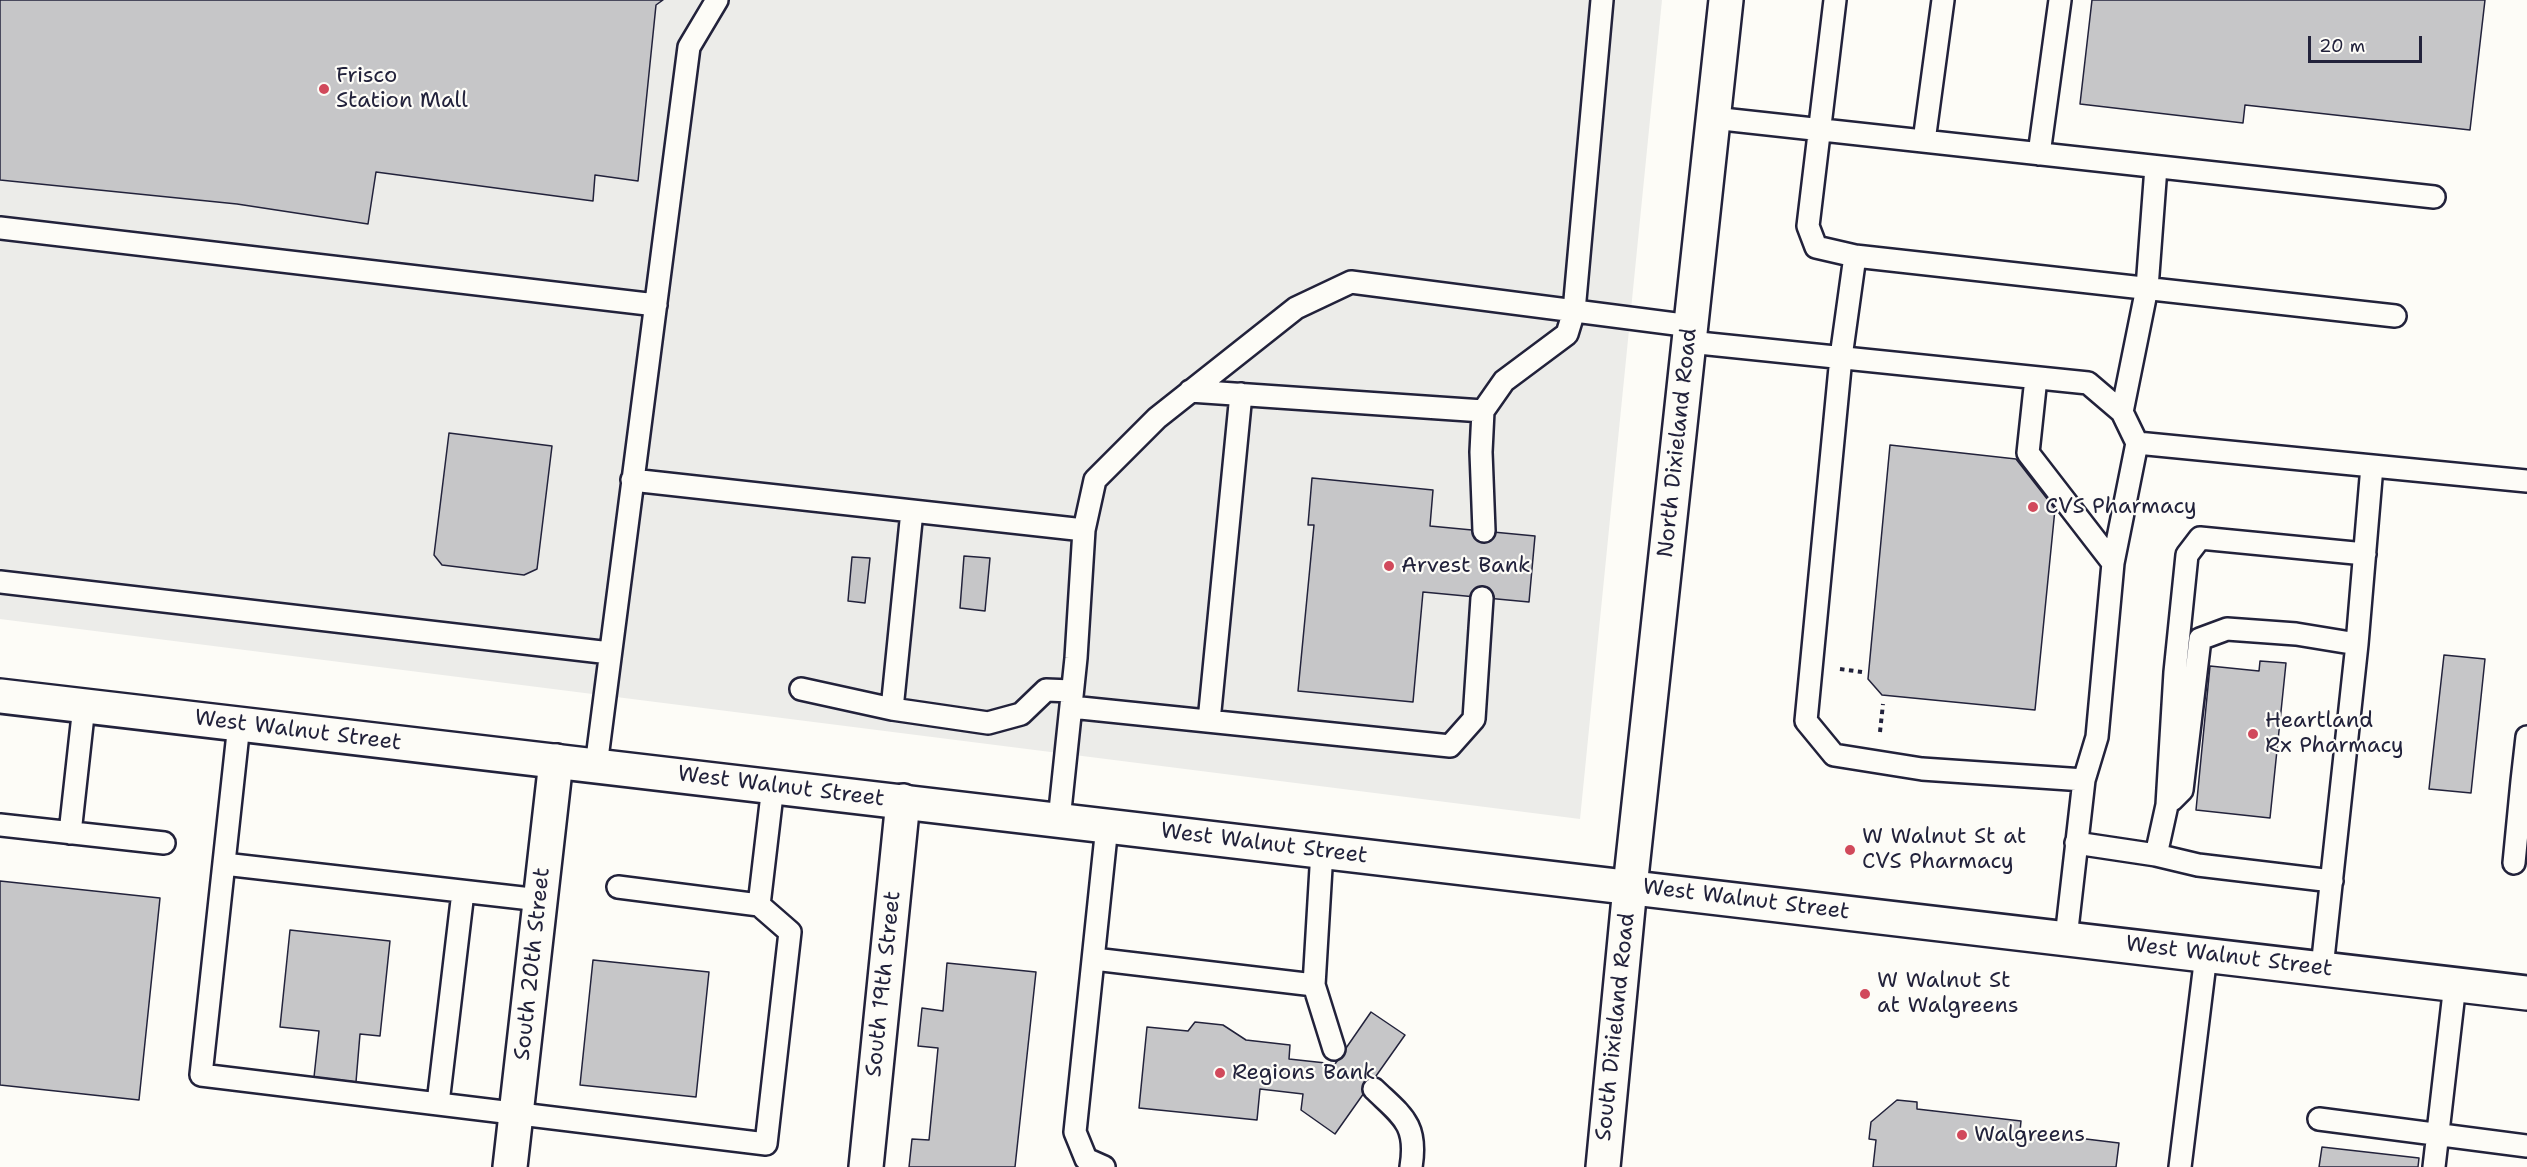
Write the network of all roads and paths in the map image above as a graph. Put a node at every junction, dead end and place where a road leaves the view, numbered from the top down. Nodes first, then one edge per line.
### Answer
1 (717, 0) edge
2 (1602, 0) edge
3 (1726, 0) edge
4 (1835, 0) edge
5 (1943, 0) edge
6 (2060, 0) edge
7 (1713, 118) junction
8 (1820, 130) junction
9 (1924, 141) junction
10 (2039, 154) junction
11 (2156, 167) junction
12 (2434, 197) dead end
13 (0, 228) edge
14 (1855, 256) junction
15 (2147, 288) junction
16 (656, 305) junction
17 (1574, 311) junction
18 (2395, 316) dead end
19 (1690, 334) junction
20 (1841, 357) junction
21 (2036, 378) junction
22 (1190, 391) junction
23 (1241, 394) junction
24 (1483, 411) junction
25 (2122, 412) junction
26 (2137, 443) junction
27 (2372, 466) junction
28 (632, 480) junction
29 (2527, 481) edge
30 (912, 511) junction
31 (1084, 530) junction
32 (1484, 531) dead end
33 (2365, 554) junction
34 (2113, 563) junction
35 (0, 582) edge
36 (1482, 598) dead end
37 (2357, 644) junction
38 (610, 653) junction
39 (1830, 668) dead end
40 (1862, 672) dead end
41 (801, 689) dead end
42 (0, 696) edge
43 (1072, 699) junction
44 (1883, 704) dead end
45 (84, 706) junction
46 (891, 709) junction
47 (1209, 721) junction
48 (239, 724) junction
49 (2527, 737) edge
50 (1879, 739) dead end
51 (556, 761) junction
52 (596, 766) junction
53 (2084, 780) junction
54 (2525, 782) edge
55 (773, 786) junction
56 (903, 801) junction
57 (2167, 805) junction
58 (1059, 820) junction
59 (0, 825) edge
60 (1107, 826) junction
61 (69, 833) junction
62 (164, 843) dead end
63 (2076, 843) junction
64 (1322, 851) junction
65 (2156, 855) junction
66 (2514, 863) dead end
67 (224, 864) junction
68 (2332, 881) junction
69 (618, 887) dead end
70 (1630, 887) junction
71 (463, 892) junction
72 (540, 900) junction
73 (759, 905) junction
74 (2066, 938) junction
75 (2206, 955) junction
76 (1094, 959) junction
77 (2322, 968) junction
78 (2455, 984) junction
79 (1314, 985) junction
80 (2527, 993) edge
81 (1334, 1048) dead end
82 (1374, 1089) dead end
83 (438, 1103) junction
84 (516, 1112) junction
85 (2319, 1119) dead end
86 (2438, 1135) junction
87 (2527, 1146) edge
88 (510, 1167) edge
89 (866, 1167) edge
90 (1104, 1167) edge
91 (1411, 1167) edge
92 (1603, 1167) edge
93 (2180, 1167) edge
94 (2434, 1167) edge

1 - 16 lane
2 - 17 lane
3 - 7 main road, North Dixieland Road
4 - 8 lane
5 - 9 lane
6 - 10 lane
7 - 8 lane
7 - 19 main road, North Dixieland Road
8 - 9 lane
8 - 14 lane
9 - 10 lane
10 - 11 lane
11 - 12 lane
11 - 15 lane
13 - 16 lane
14 - 15 lane
14 - 20 lane
15 - 18 lane
15 - 25 lane
16 - 28 lane
17 - 19 lane
17 - 22 lane
17 - 24 lane
19 - 20 lane
19 - 70 main road, North Dixieland Road
20 - 21 lane
20 - 53 lane
21 - 25 lane
21 - 34 lane
22 - 23 lane
22 - 31 lane
23 - 24 lane
23 - 47 lane
24 - 32 lane
25 - 26 lane
26 - 27 lane
26 - 34 lane
27 - 29 lane
27 - 33 lane
28 - 30 lane
28 - 38 lane
30 - 31 lane
30 - 46 lane
31 - 43 lane
33 - 37 lane
33 - 57 lane
34 - 53 lane
35 - 38 lane
36 - 47 lane
37 - 57 lane
37 - 68 lane
38 - 52 lane
39 - 40 path
41 - 46 lane
42 - 45 main road, West Walnut Street
43 - 46 lane
43 - 47 lane
43 - 58 lane
44 - 50 path
45 - 48 main road, West Walnut Street
45 - 61 lane
48 - 51 main road, West Walnut Street
48 - 67 lane
49 - 54 lane
51 - 52 main road, West Walnut Street
51 - 72 main road, South 20th Street
52 - 55 main road, West Walnut Street
53 - 63 lane
54 - 66 lane
55 - 56 main road, West Walnut Street
55 - 73 lane
56 - 58 main road, West Walnut Street
56 - 89 main road, South 19th Street
57 - 65 lane
58 - 60 main road, West Walnut Street
59 - 61 lane
60 - 64 main road, West Walnut Street
60 - 76 lane
61 - 62 lane
63 - 65 lane
63 - 74 lane
64 - 70 main road, West Walnut Street
64 - 79 lane
65 - 68 lane
67 - 71 lane
67 - 83 lane
68 - 77 lane
69 - 73 lane
70 - 74 main road, West Walnut Street
70 - 92 main road, South Dixieland Road
71 - 72 lane
71 - 83 lane
72 - 84 main road, South 20th Street
73 - 84 lane
74 - 75 main road, West Walnut Street
75 - 77 main road, West Walnut Street
75 - 93 lane
76 - 79 lane
76 - 90 lane
77 - 78 main road, West Walnut Street
78 - 80 main road, West Walnut Street
78 - 86 lane
79 - 81 lane
82 - 91 lane
83 - 84 lane
84 - 88 main road, South 20th Street
85 - 86 lane
86 - 87 lane
86 - 94 lane

